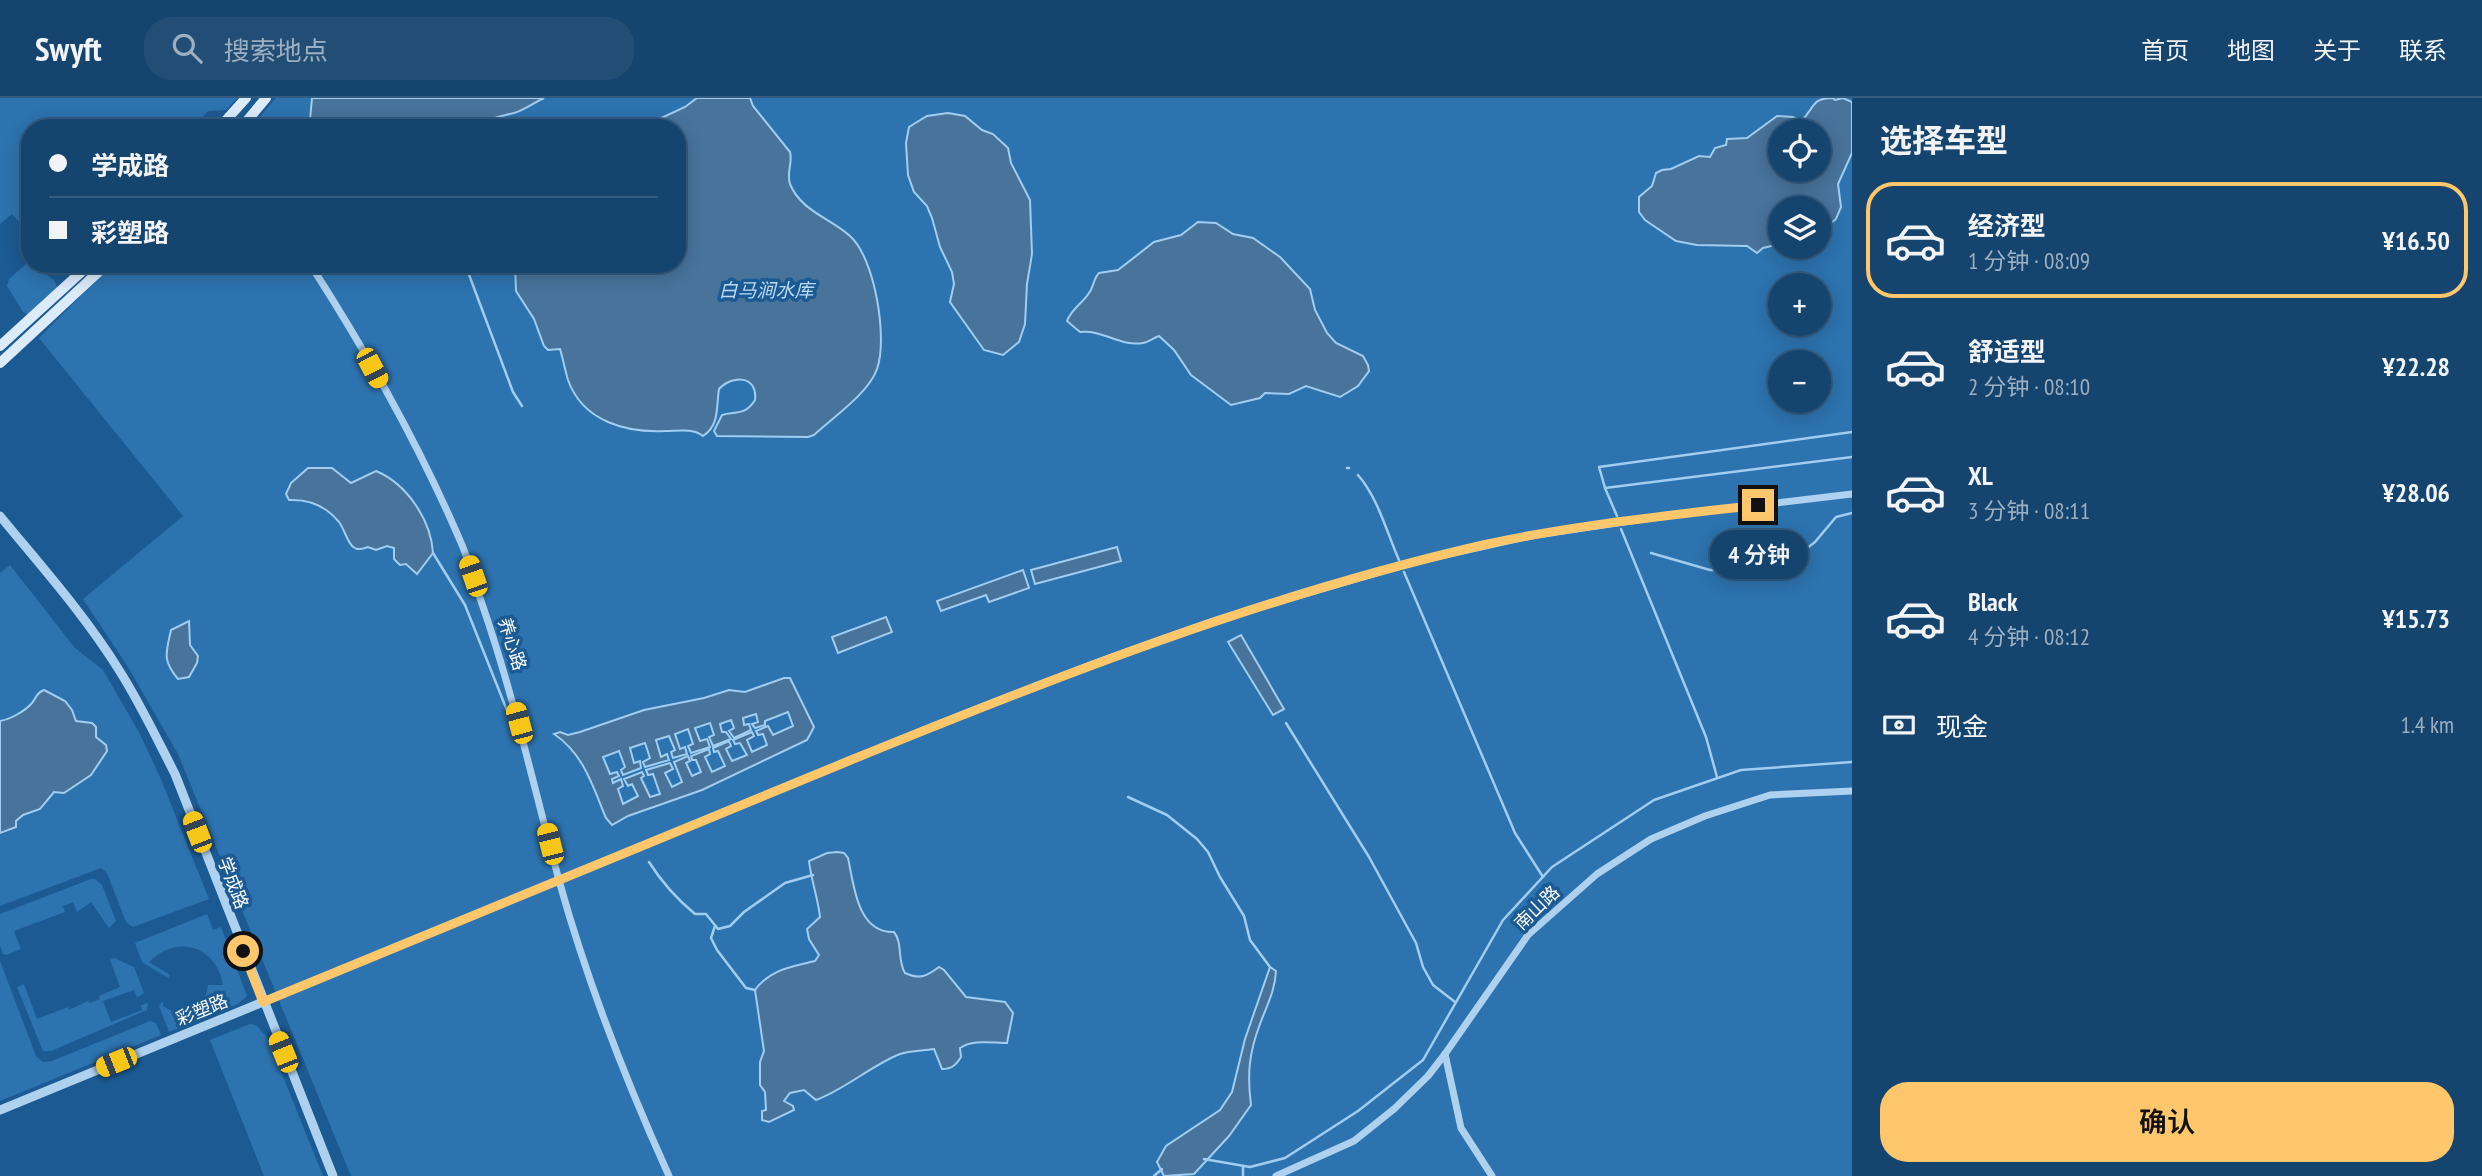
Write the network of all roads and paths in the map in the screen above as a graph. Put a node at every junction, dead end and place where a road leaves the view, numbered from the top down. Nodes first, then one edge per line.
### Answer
1 (246, 98) edge
2 (266, 98) edge
3 (227, 119) edge
4 (248, 119) edge
5 (80, 273) edge
6 (97, 273) edge
7 (316, 273) edge
8 (0, 346) edge
9 (0, 363) edge
10 (1852, 494) edge
11 (0, 516) edge
12 (1852, 791) edge
13 (559, 881) junction
14 (263, 1002) junction
15 (1445, 1054) junction
16 (0, 1110) edge
17 (333, 1176) edge
18 (669, 1176) edge
19 (1276, 1176) edge
20 (1492, 1176) edge

1 - 3 main road
2 - 4 main road
5 - 8 main road
6 - 9 main road
7 - 13 street, 养心路
10 - 13 street, 彩塑路
11 - 14 street, 学成路
12 - 15 street, 南山路
13 - 14 street, 彩塑路
13 - 18 street, 养心路
14 - 16 street, 彩塑路
14 - 17 street, 学成路
15 - 19 street, 南山路
15 - 20 street

